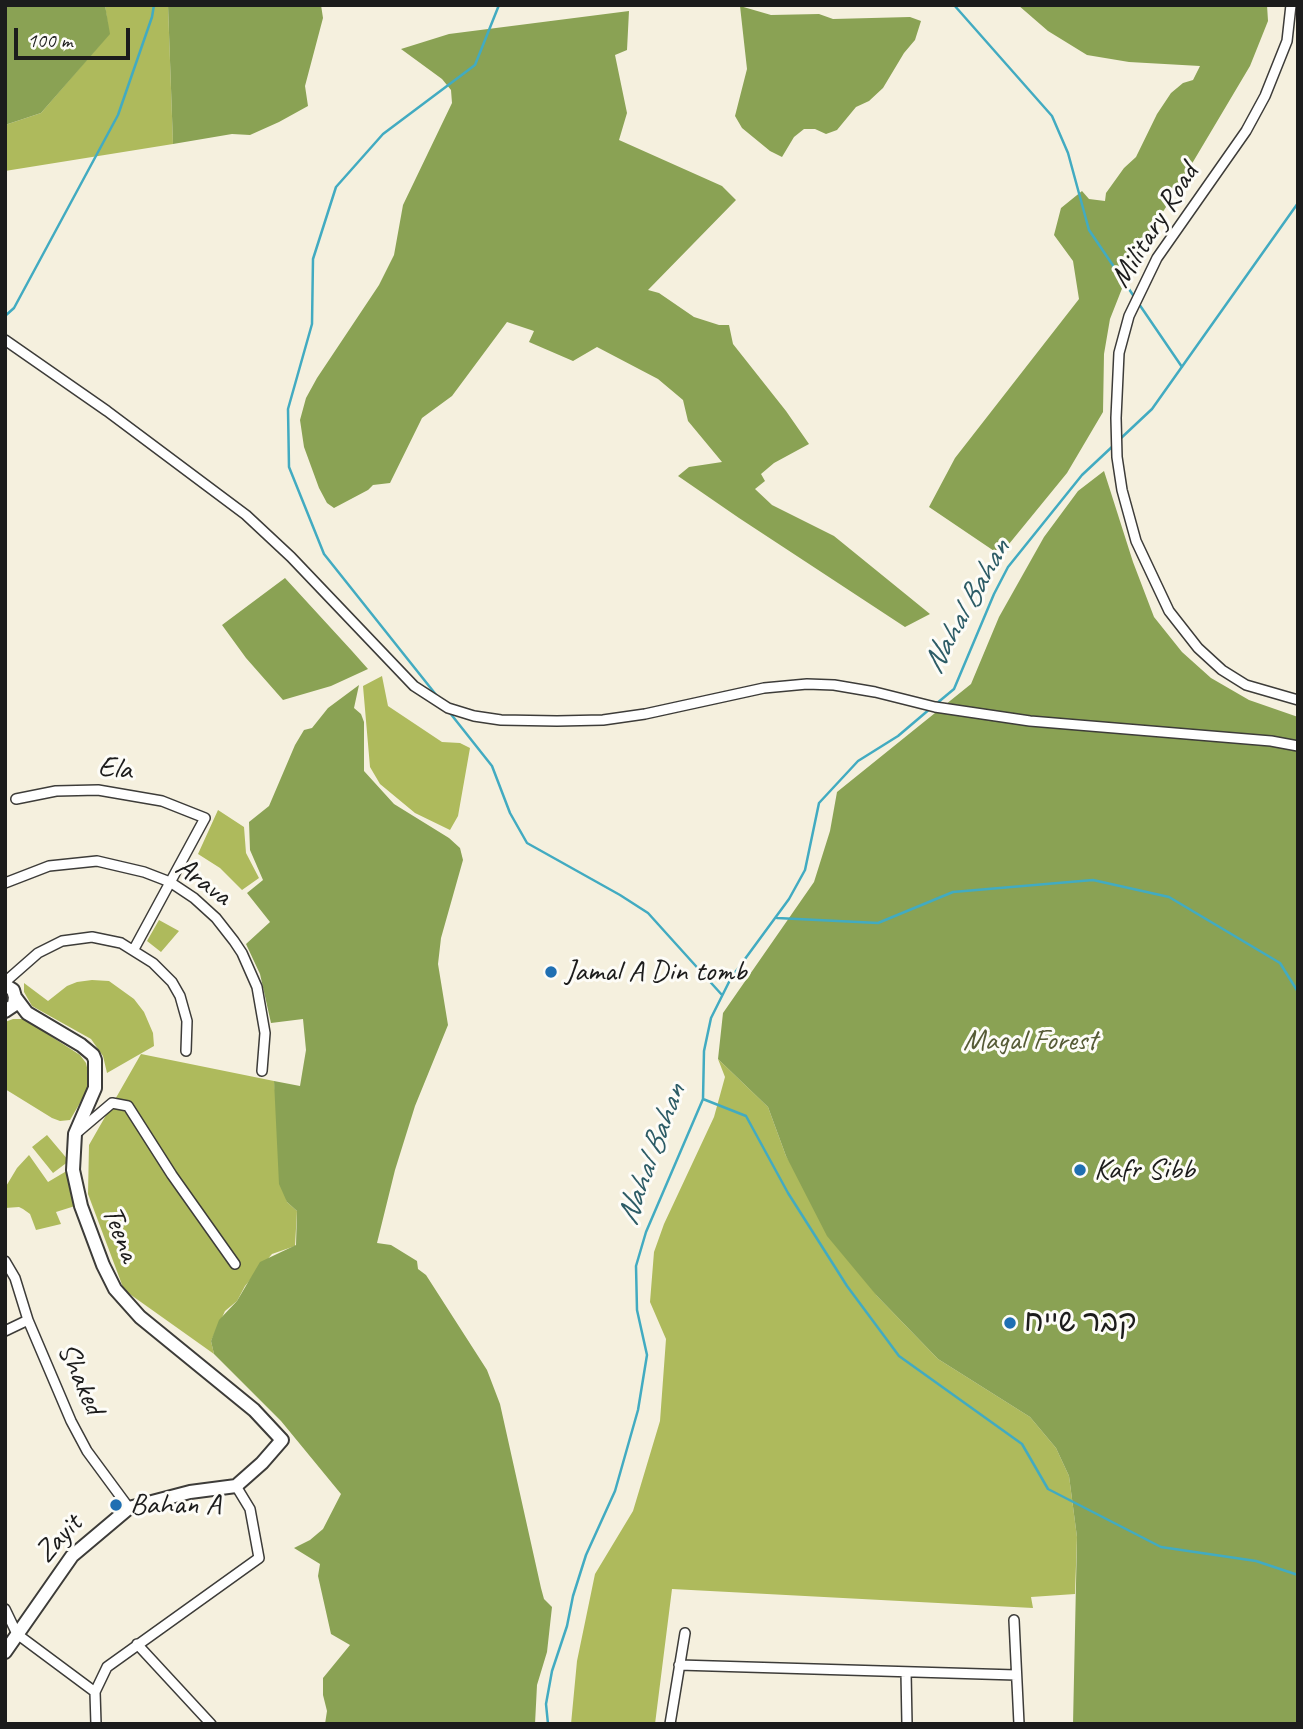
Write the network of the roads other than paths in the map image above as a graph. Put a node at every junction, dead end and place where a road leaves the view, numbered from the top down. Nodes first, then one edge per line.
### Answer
1 (1291, 5) edge
2 (5, 340) edge
3 (1298, 700) edge
4 (1298, 746) edge
5 (16, 799) dead end
6 (5, 883) edge
7 (170, 883) junction
8 (134, 949) junction
9 (24, 966) junction
10 (10, 989) edge
11 (7, 1010) edge
12 (27, 1013) junction
13 (186, 1051) dead end
14 (262, 1071) dead end
15 (75, 1134) junction
16 (5, 1261) edge
17 (235, 1264) dead end
18 (28, 1320) junction
19 (5, 1331) edge
20 (236, 1486) junction
21 (129, 1508) junction
22 (5, 1609) edge
23 (1014, 1620) dead end
24 (685, 1633) dead end
25 (17, 1634) junction
26 (137, 1644) junction
27 (5, 1652) edge
28 (680, 1665) junction
29 (906, 1672) junction
30 (1016, 1675) junction
31 (95, 1692) junction
32 (96, 1724) edge
33 (211, 1724) edge
34 (670, 1724) edge
35 (907, 1724) edge
36 (1018, 1724) edge

1 - 3 street, Military Road
2 - 4 street
5 - 7 street, Ela
6 - 7 street, Arava
7 - 8 street
7 - 14 street, Arava
8 - 9 street
8 - 13 street
9 - 10 street
9 - 10 street
10 - 11 street
10 - 12 street, Teena
11 - 12 street, Teena
12 - 15 street, Teena
15 - 17 street
15 - 20 street, Teena
16 - 18 street, Shaked
18 - 19 street
18 - 21 street, Shaked
20 - 21 street, Zayit
20 - 26 street
21 - 25 street, Zayit
22 - 25 street
23 - 30 street
24 - 28 street
25 - 27 street, Zayit
25 - 31 street
26 - 31 street
26 - 33 street
28 - 29 street
28 - 34 street
29 - 30 street
29 - 35 street
30 - 36 street
31 - 32 street

